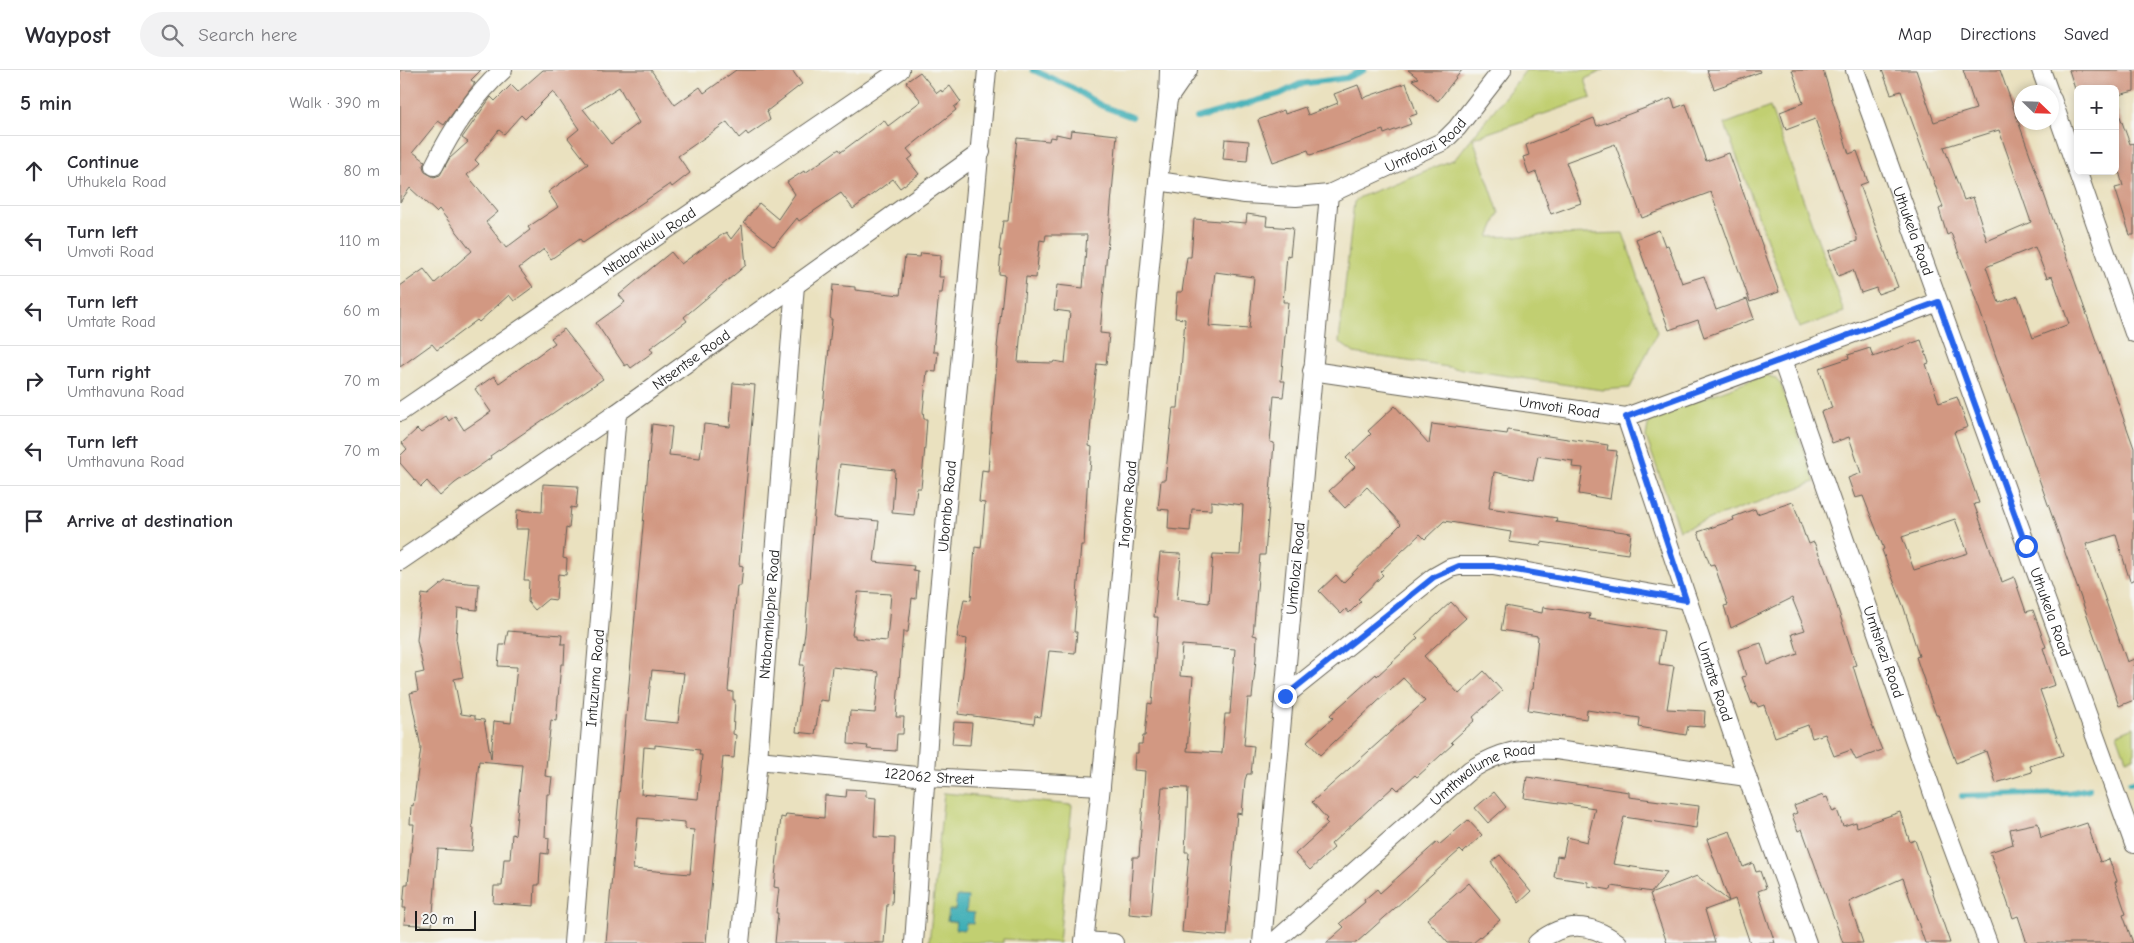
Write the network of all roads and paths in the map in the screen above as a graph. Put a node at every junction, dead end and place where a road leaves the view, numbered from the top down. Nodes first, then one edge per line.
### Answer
1 (503, 70) edge
2 (900, 70) edge
3 (987, 70) edge
4 (1169, 70) edge
5 (1188, 70) edge
6 (1502, 70) edge
7 (1855, 70) edge
8 (2041, 70) edge
9 (2046, 85) edge
10 (1168, 98) junction
11 (2059, 119) edge
12 (981, 152) junction
13 (434, 166) dead end
14 (1158, 181) junction
15 (1329, 194) junction
16 (796, 285) junction
17 (1938, 302) junction
18 (2134, 333) edge
19 (1782, 360) junction
20 (1312, 371) junction
21 (400, 412) edge
22 (617, 412) junction
23 (1626, 417) junction
24 (400, 560) edge
25 (400, 565) edge
26 (1686, 600) junction
27 (1285, 696) junction
28 (758, 760) junction
29 (926, 777) junction
30 (1747, 777) junction
31 (1101, 786) junction
32 (2134, 844) edge
33 (1084, 942) edge
34 (573, 943) edge
35 (740, 943) edge
36 (914, 943) edge
37 (1114, 943) edge
38 (1262, 943) edge
39 (1274, 943) edge
40 (1537, 943) edge
41 (1618, 943) edge
42 (1807, 943) edge
43 (1988, 943) edge

1 - 13 street
2 - 21 street, Ntabankulu Road
3 - 12 street, Ubombo Road
4 - 10 street
5 - 10 street, Ingome Road
6 - 15 street, Umfolozi Road
7 - 17 street, Uthukela Road
8 - 9 street
10 - 14 street, Ingome Road
11 - 18 street
12 - 16 street, Ntsentse Road
12 - 29 street, Ubombo Road
14 - 15 street, Umfolozi Road
14 - 31 street, Ingome Road
15 - 20 street, Umfolozi Road
16 - 22 street, Ntsentse Road
16 - 28 street, Ntabamhlophe Road
17 - 19 street, Umvoti Road
17 - 32 street, Uthukela Road
19 - 23 street, Umvoti Road
19 - 43 street, Umtshezi Road
20 - 23 street, Umvoti Road
20 - 27 street, Umfolozi Road
22 - 24 street, Ntsentse Road
22 - 34 street, Intuzuma Road
23 - 26 street, Umtate Road
24 - 25 street, Ntsentse Road
26 - 27 street
26 - 30 street, Umtate Road
27 - 38 street, Umfolozi Road
28 - 29 street, 122062 Street
28 - 35 street, Ntabamhlophe Road
29 - 31 street, 122062 Street
29 - 36 street, Ubombo Road
30 - 39 street, Umthwalume Road
30 - 42 street, Umtate Road
31 - 33 street, Ingome Road
33 - 37 street
40 - 41 street

